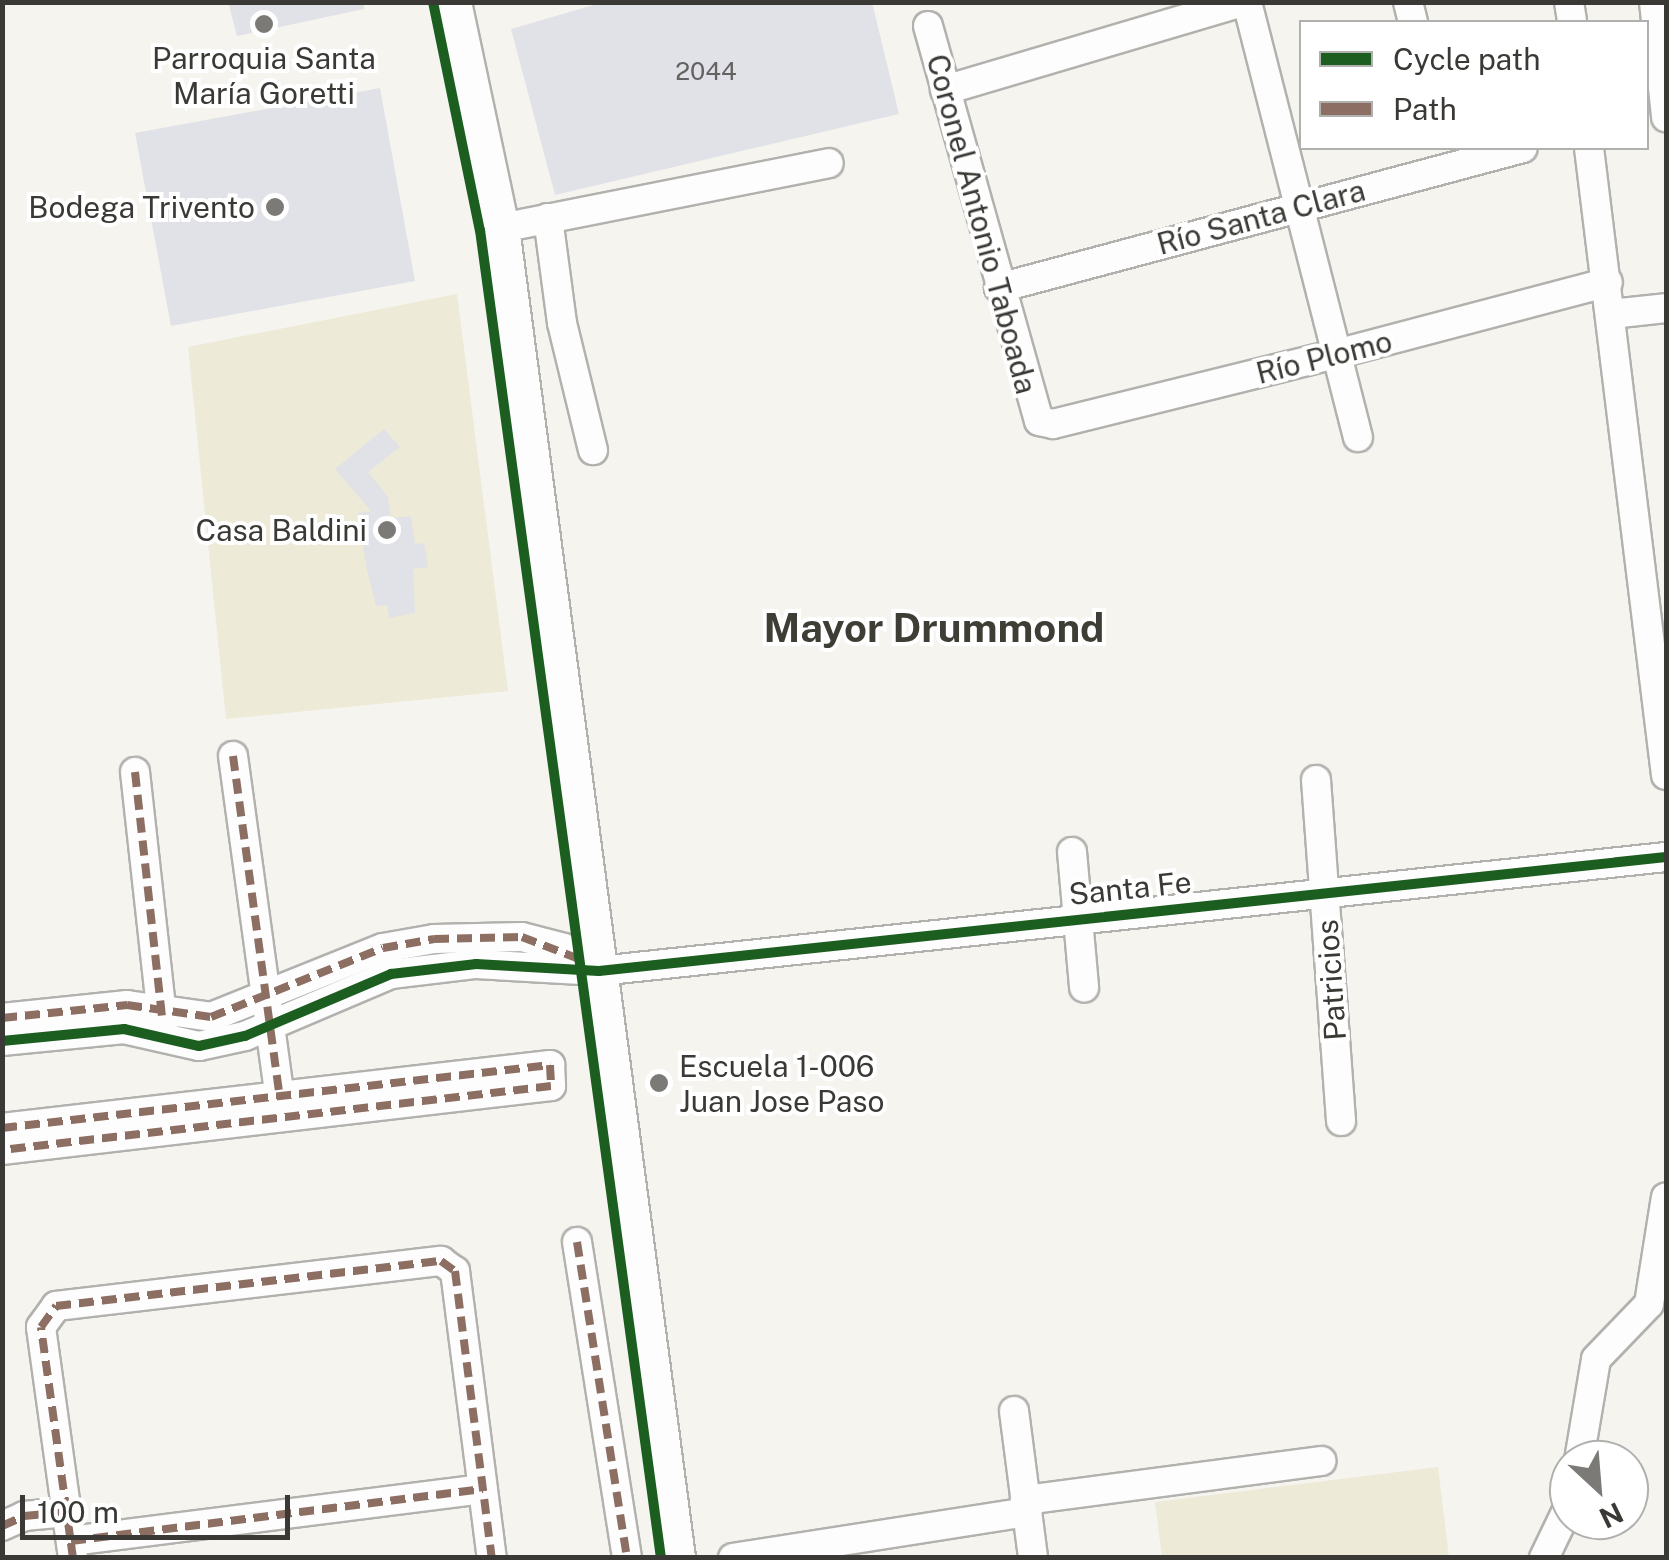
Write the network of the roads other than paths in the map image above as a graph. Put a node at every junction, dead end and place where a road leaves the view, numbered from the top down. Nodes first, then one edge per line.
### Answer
1 (453, 2) edge
2 (1245, 2) edge
3 (1654, 2) edge
4 (928, 26) dead end
5 (1662, 36) edge
6 (945, 90) junction
7 (1666, 118) edge
8 (1507, 150) edge
9 (1589, 150) edge
10 (1447, 157) edge
11 (829, 163) dead end
12 (1301, 206) junction
13 (548, 218) junction
14 (501, 228) junction
15 (1608, 282) junction
16 (999, 288) junction
17 (1666, 308) edge
18 (1612, 314) junction
19 (1340, 354) junction
20 (1040, 421) joint
21 (1358, 437) dead end
22 (593, 450) dead end
23 (232, 756) dead end
24 (135, 772) dead end
25 (1666, 775) edge
26 (1316, 780) dead end
27 (1072, 852) dead end
28 (1666, 857) edge
29 (1324, 891) junction
30 (1078, 918) junction
31 (522, 937) junction
32 (387, 961) junction
33 (522, 966) junction
34 (599, 971) junction
35 (1084, 986) dead end
36 (161, 1008) junction
37 (268, 1011) junction
38 (2, 1018) edge
39 (164, 1037) junction
40 (2, 1042) edge
41 (280, 1097) junction
42 (1341, 1121) dead end
43 (2, 1128) edge
44 (2, 1150) edge
45 (1666, 1198) edge
46 (577, 1242) dead end
47 (1014, 1411) dead end
48 (1583, 1440) edge
49 (1320, 1462) dead end
50 (483, 1489) junction
51 (1026, 1506) junction
52 (68, 1512) junction
53 (2, 1526) edge
54 (72, 1549) edge
55 (492, 1558) edge
56 (627, 1558) edge
57 (677, 1558) edge
58 (733, 1558) edge
59 (1033, 1558) edge

1 - 14 main road
2 - 6 street
2 - 12 street
3 - 5 street
4 - 6 street, Coronel Antonio Taboada
5 - 7 street
6 - 16 street, Coronel Antonio Taboada
8 - 10 street, Río Santa Clara
9 - 15 street
10 - 12 street, Río Santa Clara
11 - 13 street
12 - 16 street, Río Santa Clara
12 - 19 street
13 - 14 street
13 - 22 street
14 - 34 main road
15 - 18 street
15 - 19 street, Río Plomo
16 - 20 street, Coronel Antonio Taboada
17 - 18 street
18 - 25 street
19 - 20 street, Río Plomo
19 - 21 street
23 - 37 street
24 - 36 street
26 - 29 street, Patricios
27 - 30 street
28 - 29 street, Santa Fe
29 - 30 street, Santa Fe
29 - 42 street, Patricios
30 - 34 street, Santa Fe
30 - 35 street
31 - 32 street
31 - 33 street
31 - 34 street
32 - 33 street, Santa Fe
32 - 37 street
33 - 34 street, Santa Fe
34 - 57 main road
36 - 37 street
36 - 38 street
36 - 39 street
37 - 39 street
37 - 41 street
39 - 40 street
41 - 43 street
41 - 44 street
45 - 48 street
46 - 56 street
47 - 51 street
49 - 51 street
50 - 52 street
50 - 54 street
50 - 55 street
51 - 58 street
51 - 59 street
52 - 53 street
52 - 54 street

